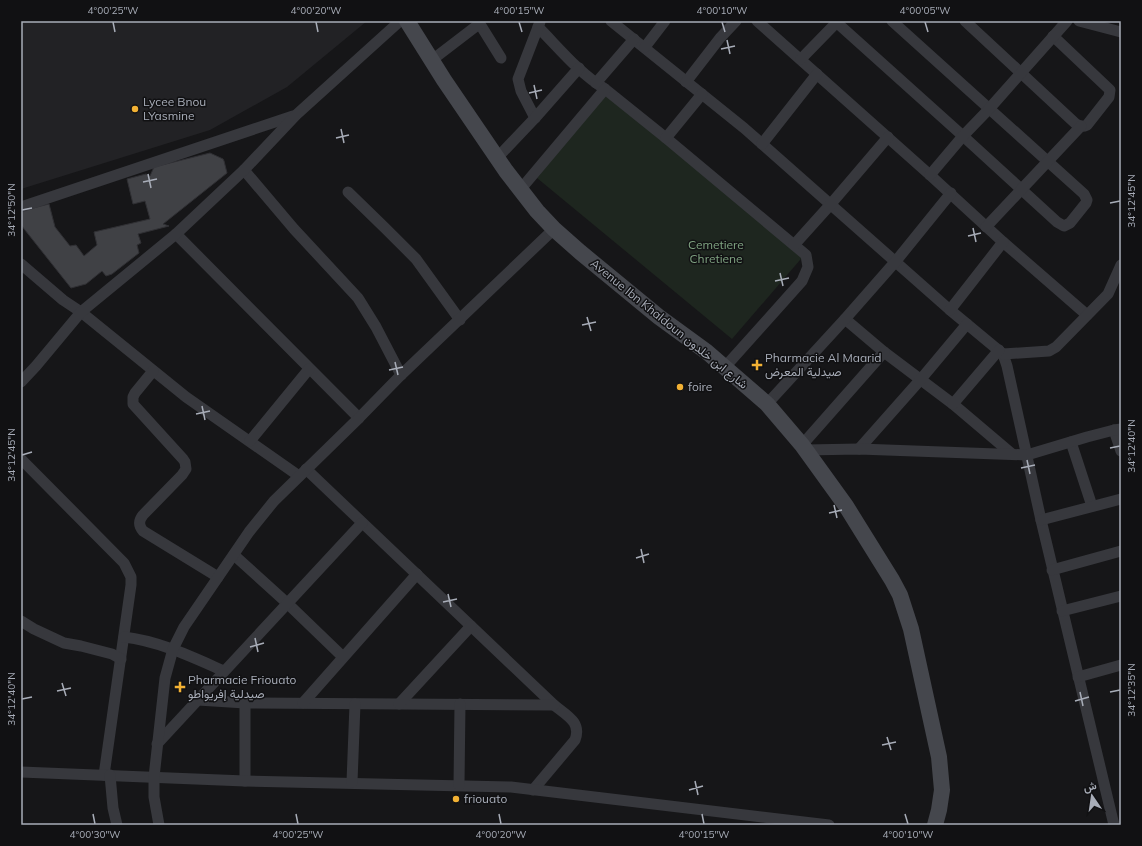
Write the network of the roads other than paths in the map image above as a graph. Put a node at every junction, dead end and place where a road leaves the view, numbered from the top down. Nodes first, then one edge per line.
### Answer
1 (400, 21) edge
2 (407, 21) edge
3 (611, 21) edge
4 (665, 21) edge
5 (736, 21) edge
6 (757, 21) edge
7 (836, 21) edge
8 (892, 21) edge
9 (965, 21) edge
10 (1067, 21) edge
11 (1079, 21) edge
12 (479, 22) edge
13 (539, 24) edge
14 (1116, 28) edge
15 (1053, 36) junction
16 (634, 39) junction
17 (645, 47) junction
18 (501, 58) dead end
19 (432, 60) junction
20 (802, 60) junction
21 (579, 68) junction
22 (1022, 72) junction
23 (817, 74) junction
24 (686, 82) junction
25 (600, 86) junction
26 (702, 94) junction
27 (989, 109) junction
28 (296, 115) junction
29 (535, 118) junction
30 (1081, 126) junction
31 (963, 136) junction
32 (888, 137) junction
33 (666, 138) junction
34 (762, 144) junction
35 (498, 157) junction
36 (1047, 162) junction
37 (244, 170) junction
38 (930, 174) junction
39 (1020, 189) junction
40 (520, 190) junction
41 (348, 192) dead end
42 (951, 193) junction
43 (830, 205) junction
44 (21, 207) edge
45 (986, 227) junction
46 (554, 229) junction
47 (176, 234) junction
48 (1003, 242) junction
49 (794, 245) junction
50 (896, 261) junction
51 (21, 264) edge
52 (1121, 265) edge
53 (950, 310) junction
54 (80, 312) junction
55 (1087, 315) junction
56 (845, 319) junction
57 (460, 320) junction
58 (967, 324) junction
59 (884, 352) junction
60 (1001, 352) junction
61 (725, 367) junction
62 (309, 369) junction
63 (153, 371) junction
64 (401, 375) junction
65 (921, 379) junction
66 (21, 382) edge
67 (766, 404) junction
68 (953, 404) junction
69 (359, 418) junction
70 (1117, 430) edge
71 (250, 441) junction
72 (1071, 442) junction
73 (804, 447) junction
74 (859, 449) junction
75 (1121, 451) edge
76 (1012, 454) junction
77 (1027, 455) junction
78 (22, 462) edge
79 (302, 472) junction
80 (1121, 499) edge
81 (1092, 506) junction
82 (1040, 520) junction
83 (362, 523) junction
84 (1121, 551) edge
85 (234, 555) junction
86 (1052, 570) junction
87 (417, 574) junction
88 (218, 577) junction
89 (1121, 596) edge
90 (287, 603) junction
91 (1062, 611) junction
92 (21, 621) edge
93 (471, 626) junction
94 (124, 637) junction
95 (173, 649) junction
96 (343, 657) junction
97 (121, 659) junction
98 (1121, 665) edge
99 (224, 671) junction
100 (1078, 676) junction
101 (198, 700) junction
102 (245, 703) junction
103 (303, 703) junction
104 (355, 704) junction
105 (399, 704) junction
106 (460, 704) junction
107 (554, 705) junction
108 (158, 744) junction
109 (21, 772) edge
110 (107, 775) junction
111 (154, 777) junction
112 (245, 781) junction
113 (352, 782) junction
114 (458, 785) junction
115 (533, 790) junction
116 (117, 825) edge
117 (159, 825) edge
118 (829, 825) edge
119 (935, 825) edge
120 (1114, 825) edge

1 - 28 street
2 - 19 street, Avenue Ibn Khaldoun شارع ابن خلدون
3 - 16 street
4 - 17 street
5 - 24 street
6 - 20 street
7 - 20 street
7 - 31 street
8 - 27 street
9 - 22 street
10 - 15 street
11 - 14 street
12 - 18 street
12 - 19 street
13 - 21 street
13 - 29 street
15 - 22 street
15 - 30 street
16 - 17 street
16 - 25 street
17 - 24 street
19 - 35 street, Avenue Ibn Khaldoun شارع ابن خلدون
20 - 23 street
21 - 25 street
21 - 29 street
22 - 27 street
22 - 30 street
23 - 32 street
23 - 34 street
24 - 26 street
25 - 33 street
25 - 40 street
26 - 33 street
26 - 34 street
27 - 31 street
27 - 36 street
28 - 37 street
28 - 44 street
29 - 35 street
30 - 36 street
31 - 38 street
31 - 39 street
32 - 38 street
32 - 43 street
33 - 49 street
34 - 43 street
35 - 40 street, Avenue Ibn Khaldoun شارع ابن خلدون
36 - 39 street
36 - 39 street
37 - 47 street
37 - 64 street
38 - 42 street
39 - 45 street
40 - 46 street, Avenue Ibn Khaldoun شارع ابن خلدون
41 - 57 street
42 - 45 street
42 - 50 street
43 - 49 street
43 - 50 street
45 - 48 street
46 - 57 street
46 - 61 street, Avenue Ibn Khaldoun شارع ابن خلدون
47 - 54 street
47 - 62 street
48 - 53 street
48 - 55 street
49 - 61 street
50 - 53 street
50 - 56 street
51 - 54 street
52 - 55 street
53 - 58 street
54 - 63 street
54 - 66 street
55 - 60 street
56 - 59 street
56 - 67 street
57 - 64 street
58 - 60 street
58 - 65 street
59 - 65 street
59 - 73 street
60 - 68 street
60 - 77 street
61 - 67 street, Avenue Ibn Khaldoun شارع ابن خلدون
62 - 69 street
62 - 71 street
63 - 71 street
63 - 88 street
64 - 69 street
65 - 68 street
65 - 74 street
67 - 73 street, Avenue Ibn Khaldoun شارع ابن خلدون
68 - 76 street
69 - 79 street
70 - 72 street
70 - 75 street
71 - 79 street
72 - 77 street
72 - 81 street
73 - 74 street
73 - 119 street, Avenue Ibn Khaldoun شارع ابن خلدون
74 - 76 street
76 - 77 street
77 - 82 street
78 - 94 street
79 - 83 street
79 - 85 street
80 - 81 street
81 - 82 street
82 - 86 street
83 - 87 street
83 - 90 street
84 - 86 street
85 - 88 street
85 - 90 street
86 - 91 street
87 - 93 street
87 - 96 street
88 - 95 street
89 - 91 street
90 - 96 street
90 - 99 street
91 - 100 street
92 - 97 street
93 - 105 street
93 - 107 street
94 - 95 street
94 - 97 street
95 - 99 street
95 - 108 street
96 - 103 street
97 - 110 street
98 - 100 street
99 - 101 street
100 - 120 street
101 - 102 street
101 - 108 street
102 - 103 street
102 - 112 street
103 - 104 street
104 - 105 street
104 - 113 street
105 - 106 street
106 - 107 street
106 - 114 street
107 - 115 street
108 - 111 street
109 - 110 street
110 - 111 street
110 - 116 street
111 - 112 street
111 - 117 street
112 - 113 street
113 - 114 street
114 - 115 street
115 - 118 street

